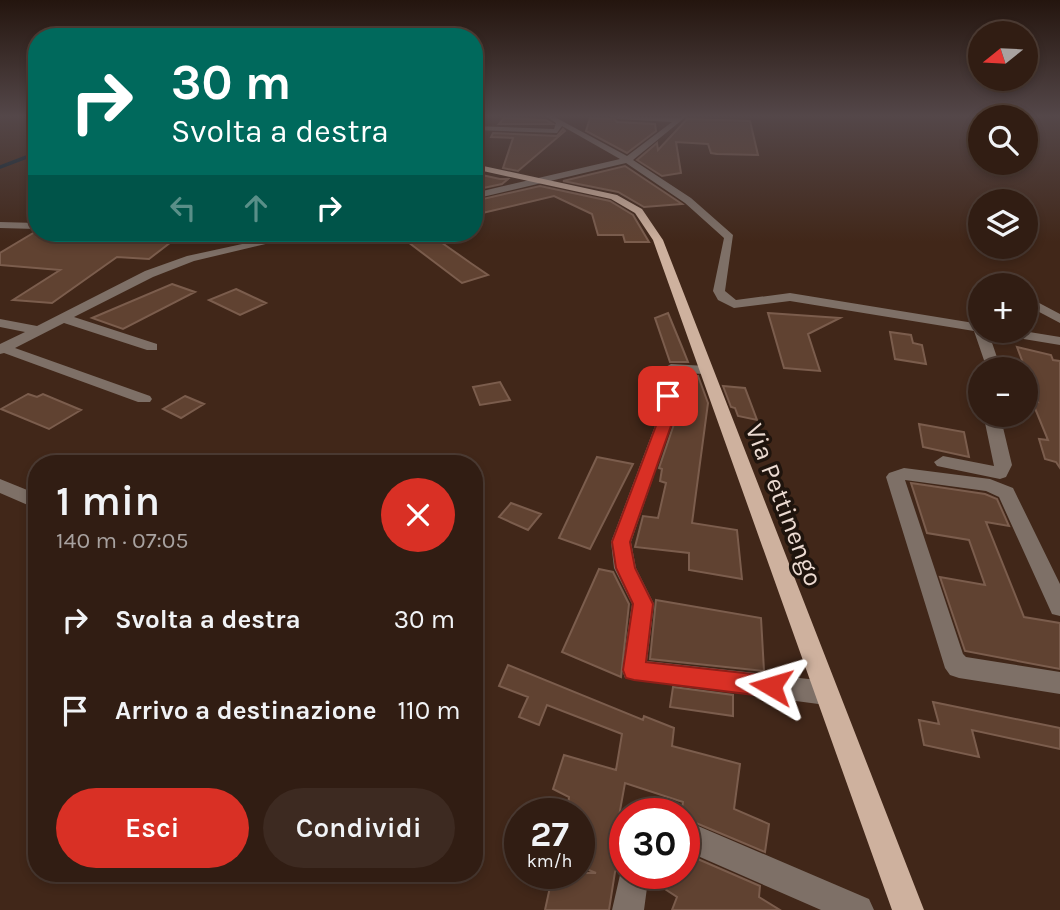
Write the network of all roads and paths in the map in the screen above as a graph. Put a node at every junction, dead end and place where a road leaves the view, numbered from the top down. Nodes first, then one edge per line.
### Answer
1 (623, 157) edge
2 (630, 157) edge
3 (627, 160) junction
4 (483, 168) edge
5 (549, 181) junction
6 (483, 194) edge
7 (0, 225) edge
8 (28, 226) edge
9 (266, 242) edge
10 (1038, 306) edge
11 (62, 318) junction
12 (1060, 318) edge
13 (0, 323) edge
14 (968, 327) edge
15 (39, 330) junction
16 (1038, 337) edge
17 (1060, 341) edge
18 (152, 347) dead end
19 (2, 349) edge
20 (706, 370) junction
21 (144, 399) dead end
22 (994, 427) edge
23 (943, 463) dead end
24 (0, 485) edge
25 (28, 498) edge
26 (1045, 574) edge
27 (1060, 607) edge
28 (1060, 683) edge
29 (826, 692) junction
30 (700, 842) edge
31 (631, 889) edge
32 (628, 910) edge
33 (858, 910) edge
34 (908, 910) edge

1 - 3 street
2 - 3 street
3 - 5 street
3 - 14 street
4 - 5 main road, Via Pettinengo
5 - 6 street
5 - 20 main road, Via Pettinengo
7 - 8 street
9 - 11 street
10 - 12 street
11 - 15 street
11 - 18 street
13 - 15 street
15 - 19 street
16 - 17 street
19 - 21 street
20 - 29 main road, Via Pettinengo
20 - 29 street
22 - 23 street
24 - 25 street
26 - 27 street
26 - 28 street
29 - 34 main road, Via Pettinengo
30 - 33 street
31 - 32 street

